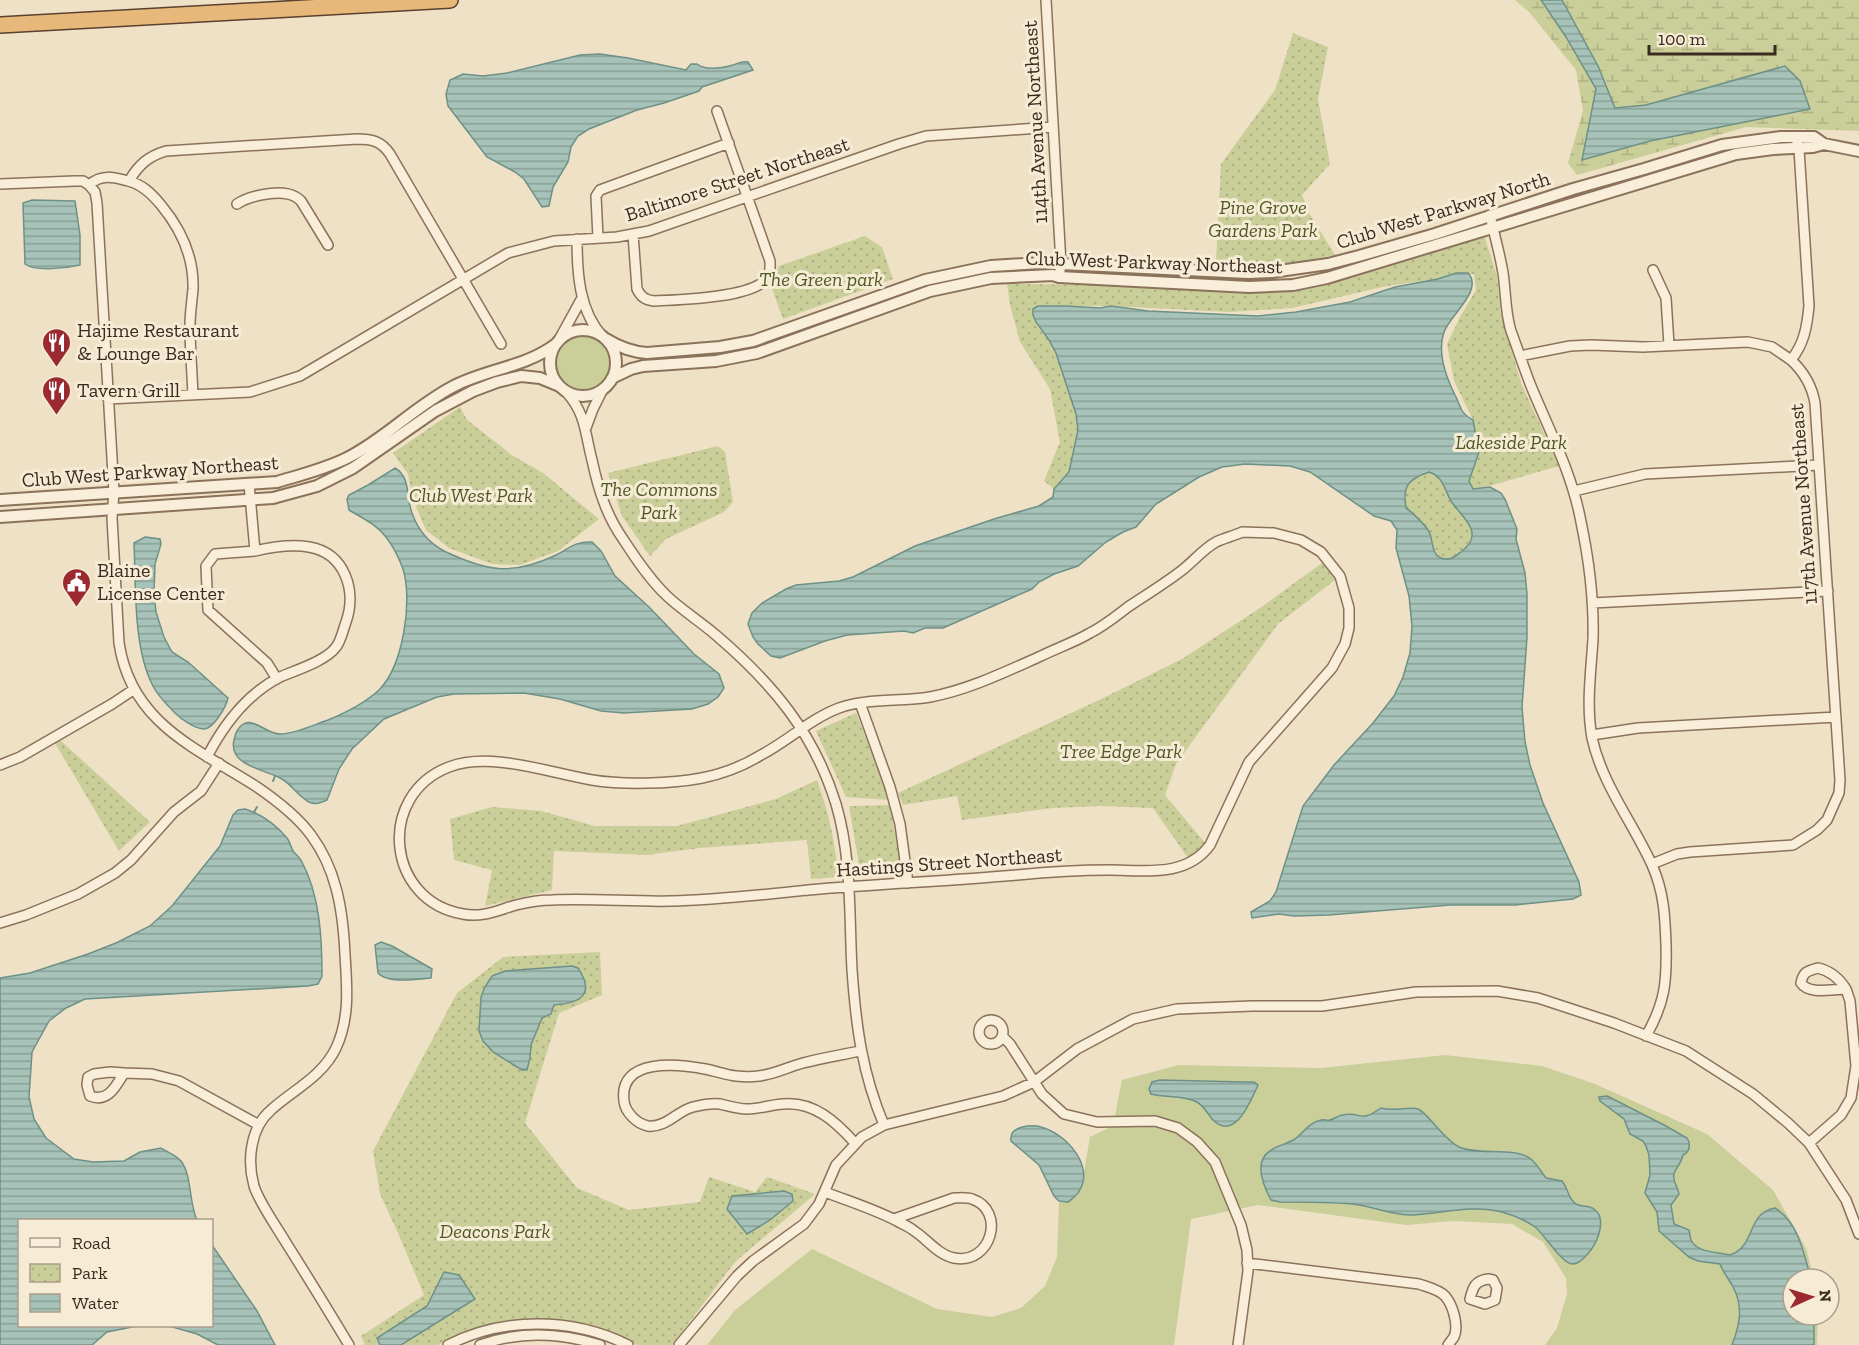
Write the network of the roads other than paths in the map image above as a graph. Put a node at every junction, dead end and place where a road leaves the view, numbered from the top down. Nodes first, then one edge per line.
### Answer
1 (450, 0) edge
2 (1047, 0) edge
3 (0, 25) edge
4 (717, 111) dead end
5 (1053, 127) junction
6 (1796, 137) junction
7 (729, 143) junction
8 (1824, 144) junction
9 (1799, 149) junction
10 (1859, 151) edge
11 (129, 180) junction
12 (0, 184) edge
13 (89, 185) junction
14 (748, 196) junction
15 (237, 204) dead end
16 (1490, 215) junction
17 (1493, 229) junction
18 (633, 234) junction
19 (598, 238) junction
20 (577, 239) junction
21 (328, 245) dead end
22 (1061, 264) junction
23 (1653, 270) dead end
24 (1059, 277) junction
25 (463, 279) junction
26 (582, 298) junction
27 (604, 338) junction
28 (558, 341) junction
29 (501, 344) dead end
30 (1669, 345) junction
31 (1520, 356) junction
32 (1791, 360) junction
33 (612, 378) junction
34 (557, 385) junction
35 (603, 389) junction
36 (567, 393) junction
37 (193, 395) junction
38 (108, 399) junction
39 (586, 428) junction
40 (1819, 465) junction
41 (249, 484) junction
42 (1574, 491) junction
43 (114, 492) junction
44 (22, 499) junction
45 (250, 499) junction
46 (0, 500) edge
47 (113, 509) junction
48 (23, 516) junction
49 (0, 517) edge
50 (255, 551) junction
51 (1828, 591) junction
52 (1592, 603) junction
53 (277, 679) junction
54 (133, 690) junction
55 (860, 703) junction
56 (1836, 717) junction
57 (802, 728) junction
58 (1592, 735) junction
59 (207, 757) junction
60 (219, 763) junction
61 (0, 765) edge
62 (1652, 864) junction
63 (908, 883) junction
64 (849, 888) junction
65 (0, 923) edge
66 (1846, 989) dead end
67 (1002, 1036) dead end
68 (1646, 1036) junction
69 (860, 1051) junction
70 (124, 1073) dead end
71 (1034, 1082) junction
72 (260, 1125) junction
73 (884, 1125) junction
74 (855, 1143) junction
75 (1809, 1143) junction
76 (825, 1192) junction
77 (894, 1220) junction
78 (1859, 1234) edge
79 (1247, 1263) junction
80 (1470, 1299) dead end
81 (1452, 1309) junction
82 (487, 1329) junction
83 (492, 1343) edge
84 (349, 1345) edge
85 (448, 1345) edge
86 (480, 1345) edge
87 (600, 1345) edge
88 (627, 1345) edge
89 (679, 1345) edge
90 (1238, 1345) edge
91 (1448, 1345) edge

1 - 3 highway
2 - 5 street, 114th Avenue Northeast
4 - 7 street
5 - 14 street, Baltimore Street Northeast
5 - 22 street, 114th Avenue Northeast
6 - 8 street, Club West Parkway North
6 - 9 street
6 - 16 street, Club West Parkway North
7 - 14 street
7 - 19 street
8 - 9 street, Club West Parkway Northeast
8 - 10 street, Club West Parkway North
9 - 17 street, Club West Parkway Northeast
9 - 32 street
11 - 13 street
11 - 25 street
11 - 37 street
12 - 13 street
13 - 38 street
14 - 18 street, Baltimore Street Northeast
14 - 18 street
15 - 21 street
16 - 17 street
16 - 22 street, Club West Parkway North
17 - 24 street, Club West Parkway Northeast
17 - 31 street
18 - 19 street, Baltimore Street Northeast
19 - 20 street, Baltimore Street Northeast
20 - 25 street, Baltimore Street Northeast
20 - 26 street
22 - 24 street, 114th Avenue Northeast
22 - 27 street, Club West Parkway North
23 - 30 street
24 - 33 street, Club West Parkway Northeast
25 - 29 street
25 - 37 street, Baltimore Street Northeast
26 - 27 street
26 - 28 street
27 - 28 street
27 - 33 street
28 - 34 street
28 - 41 street, Club West Parkway Northeast
30 - 31 street
30 - 32 street
31 - 42 street
32 - 40 street, 117th Avenue Northeast
33 - 35 street
34 - 36 street
34 - 45 street, Club West Parkway Northeast
35 - 36 street
35 - 39 street
36 - 39 street
37 - 38 street, Baltimore Street Northeast
38 - 43 street
39 - 57 street
40 - 42 street
40 - 51 street, 117th Avenue Northeast
41 - 43 street, Club West Parkway Northeast
41 - 45 street
42 - 52 street
43 - 44 street, Club West Parkway Northeast
43 - 47 street
44 - 46 street, Club West Parkway Northeast
44 - 48 street
45 - 47 street, Club West Parkway Northeast
45 - 50 street
47 - 48 street, Club West Parkway Northeast
47 - 54 street
48 - 49 street, Club West Parkway Northeast
50 - 53 street
50 - 53 street
51 - 52 street
51 - 56 street, 117th Avenue Northeast
52 - 58 street
53 - 59 street
54 - 59 street
54 - 61 street
55 - 57 street
55 - 63 street
55 - 63 street, Hastings Street Northeast
56 - 58 street
56 - 62 street, 117th Avenue Northeast
57 - 64 street
57 - 64 street, Hastings Street Northeast
58 - 62 street
59 - 60 street
60 - 65 street
60 - 72 street
62 - 68 street
63 - 64 street, Hastings Street Northeast
64 - 69 street
66 - 75 street
67 - 71 street
68 - 71 street
68 - 75 street
69 - 73 street
69 - 74 street
70 - 72 street
71 - 73 street
71 - 79 street
72 - 84 street
73 - 74 street
74 - 76 street
75 - 78 street
76 - 77 street
76 - 89 street
77 - 77 street
79 - 81 street
79 - 90 street
80 - 81 street
81 - 91 street
82 - 83 street
82 - 85 street
82 - 88 street
83 - 86 street
83 - 87 street

